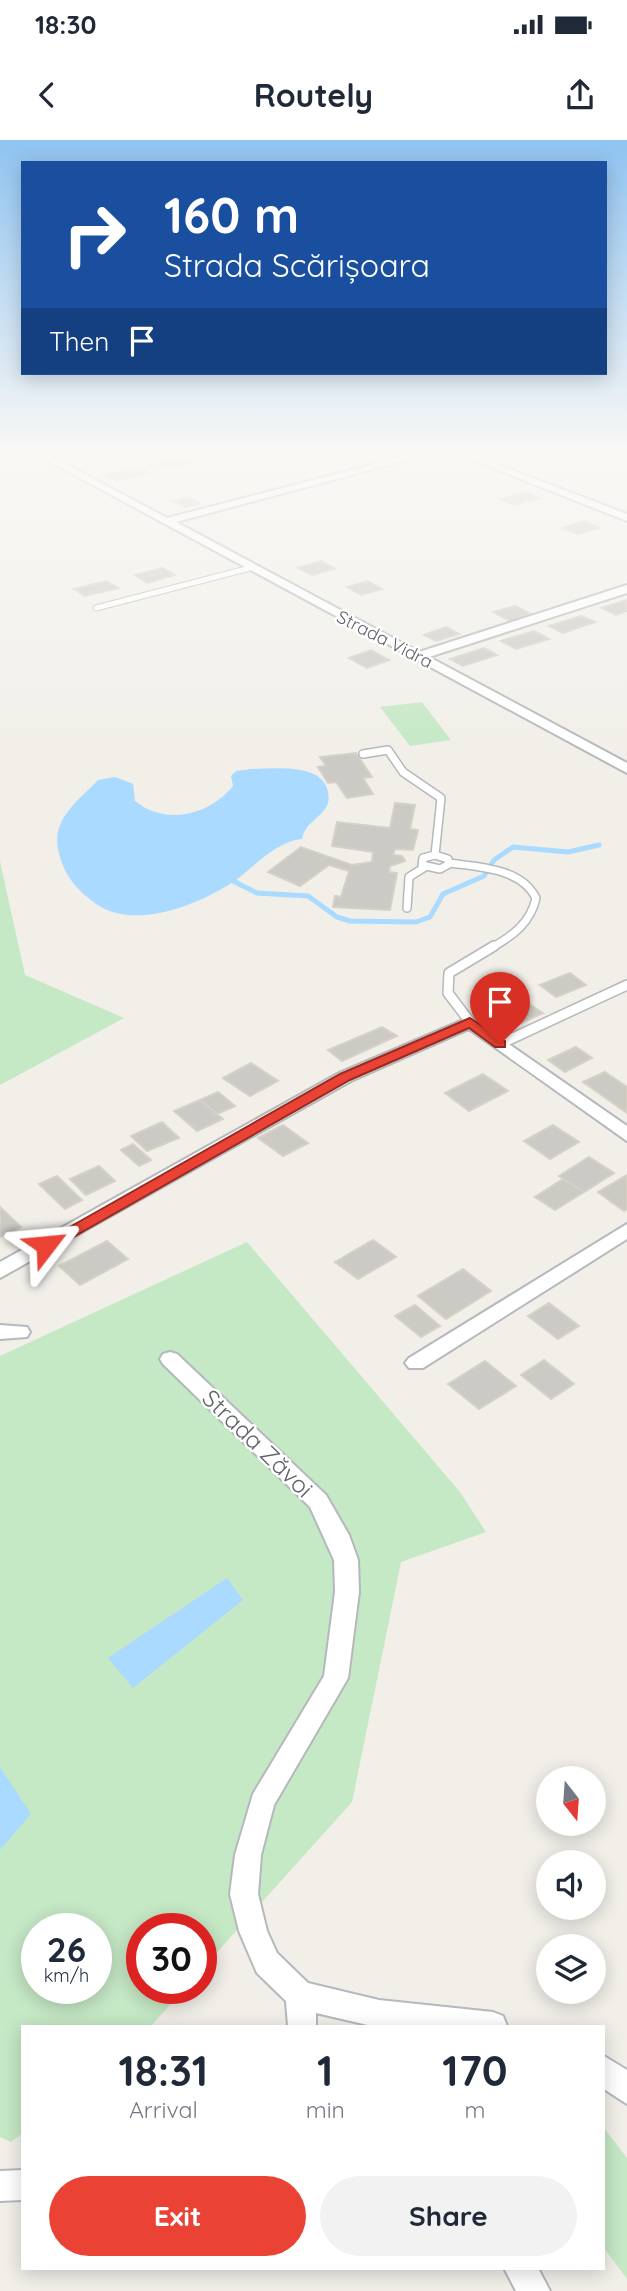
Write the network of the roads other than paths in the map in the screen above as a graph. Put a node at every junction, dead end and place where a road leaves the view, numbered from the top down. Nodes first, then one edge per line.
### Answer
1 (219, 550) edge
2 (250, 568) junction
3 (627, 589) edge
4 (96, 608) dead end
5 (420, 656) junction
6 (363, 754) dead end
7 (627, 769) edge
8 (435, 855) junction
9 (449, 863) junction
10 (425, 867) junction
11 (407, 908) dead end
12 (627, 985) edge
13 (470, 1022) junction
14 (500, 1044) junction
15 (627, 1135) edge
16 (627, 1230) edge
17 (0, 1271) edge
18 (170, 1359) dead end
19 (416, 1363) dead end
20 (300, 1995) junction
21 (302, 2025) edge
22 (484, 2025) edge
23 (605, 2072) edge
24 (627, 2089) edge
25 (21, 2185) edge
26 (0, 2186) edge
27 (521, 2270) edge
28 (534, 2291) edge

1 - 2 street, Strada Vidra
2 - 4 lane
2 - 5 street, Strada Vidra
3 - 5 street
5 - 7 street, Strada Vidra
6 - 8 lane
8 - 9 lane
8 - 10 lane
9 - 10 lane
9 - 13 lane
10 - 11 lane
12 - 14 lane
13 - 14 street
13 - 17 street
14 - 15 street
16 - 19 street
18 - 20 street, Strada Zăvoi
20 - 21 street
20 - 22 street
23 - 24 street
25 - 26 street
27 - 28 street

